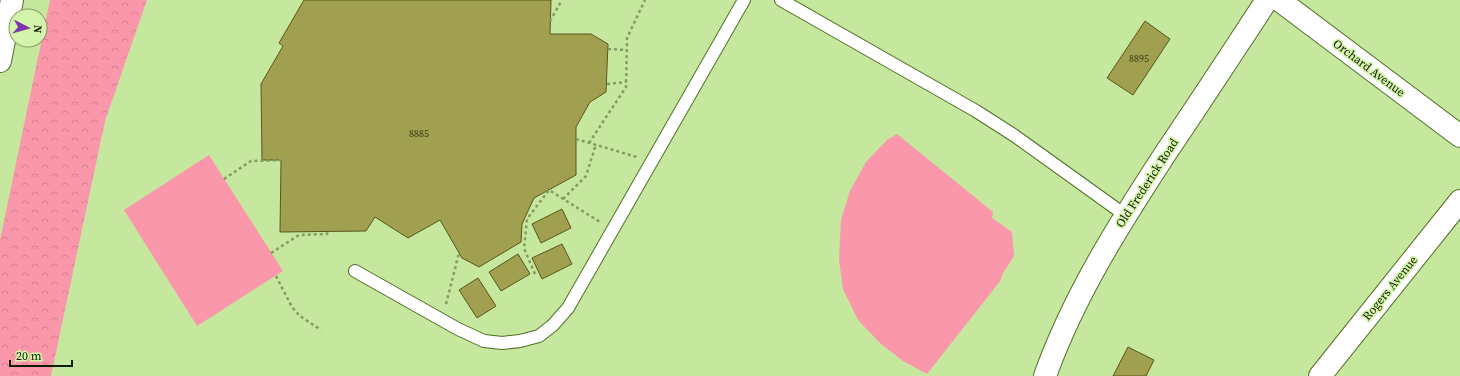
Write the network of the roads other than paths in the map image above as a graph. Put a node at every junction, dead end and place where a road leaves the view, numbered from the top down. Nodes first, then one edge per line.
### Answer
1 (5, 0) edge
2 (12, 0) edge
3 (744, 0) edge
4 (781, 0) edge
5 (1267, 0) edge
6 (1279, 0) edge
7 (0, 43) edge
8 (0, 61) edge
9 (1460, 136) edge
10 (1460, 201) edge
11 (1125, 215) junction
12 (355, 271) dead end
13 (1045, 376) edge
14 (1320, 376) edge

1 - 7 main road
2 - 8 main road
3 - 12 lane
4 - 11 lane
5 - 11 main road, Old Frederick Road
6 - 9 main road, Orchard Avenue
10 - 14 main road, Rogers Avenue
11 - 13 main road, Old Frederick Road

